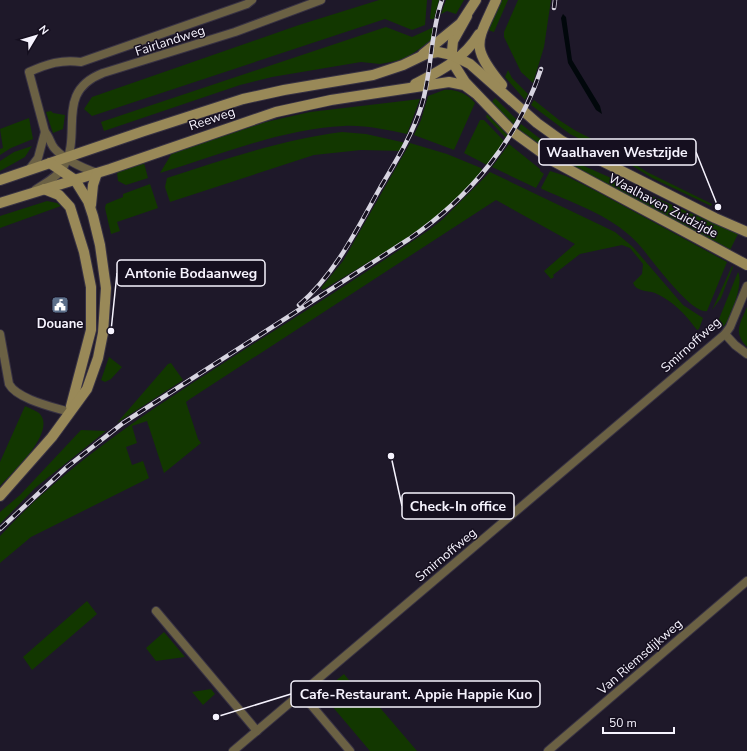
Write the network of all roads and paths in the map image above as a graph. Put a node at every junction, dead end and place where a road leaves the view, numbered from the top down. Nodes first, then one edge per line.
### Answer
1 (252, 0) edge
2 (321, 0) edge
3 (476, 0) edge
4 (496, 0) edge
5 (456, 31) junction
6 (476, 42) junction
7 (416, 58) junction
8 (457, 59) junction
9 (460, 83) joint
10 (406, 88) junction
11 (475, 93) junction
12 (537, 123) junction
13 (45, 132) junction
14 (70, 141) junction
15 (84, 152) junction
16 (67, 158) junction
17 (50, 163) junction
18 (62, 170) junction
19 (28, 171) junction
20 (97, 173) junction
21 (0, 180) edge
22 (75, 180) junction
23 (44, 189) junction
24 (32, 193) junction
25 (0, 203) edge
26 (90, 209) junction
27 (747, 232) edge
28 (747, 265) edge
29 (747, 286) edge
30 (0, 334) edge
31 (725, 334) junction
32 (747, 354) edge
33 (69, 412) junction
34 (0, 496) edge
35 (747, 581) edge
36 (156, 611) dead end
37 (301, 693) junction
38 (257, 731) junction
39 (233, 751) edge
40 (350, 751) edge
41 (548, 751) edge

1 - 13 street, Fairlandweg
2 - 14 street, Fairlandweg
3 - 5 main road
4 - 6 main road
5 - 7 main road, Reeweg
5 - 8 main road
6 - 8 main road, Reeweg
6 - 12 main road, Waalhaven Zuidzijde
7 - 8 main road, Reeweg
7 - 15 main road, Reeweg
8 - 10 main road, Reeweg
8 - 11 main road, Waalhaven Zuidzijde
8 - 12 main road, Waalhaven Zuidzijde
9 - 10 main road, Reeweg
9 - 11 main road, Waalhaven Zuidzijde
10 - 20 main road, Reeweg
11 - 28 main road, Waalhaven Zuidzijde
12 - 27 main road, Waalhaven Zuidzijde
13 - 16 street
13 - 19 street
14 - 15 street
14 - 16 street, Fairlandweg
15 - 16 main road, Reeweg
16 - 17 main road, Reeweg
16 - 18 street, Reeweg
16 - 20 street
17 - 18 main road
17 - 19 main road, Reeweg
18 - 22 main road
18 - 24 street, Reeweg
19 - 21 main road, Reeweg
20 - 22 main road, Reeweg
20 - 26 main road
22 - 23 main road, Reeweg
22 - 26 main road
23 - 24 main road, Reeweg
23 - 33 main road
24 - 25 main road, Reeweg
26 - 33 main road
29 - 31 street, Smirnoffweg
30 - 33 street
31 - 32 street
31 - 37 street, Smirnoffweg
33 - 34 main road
35 - 41 street, Van Riemsdijkweg
36 - 38 street
37 - 38 street, Smirnoffweg
37 - 40 street
38 - 39 street, Smirnoffweg

